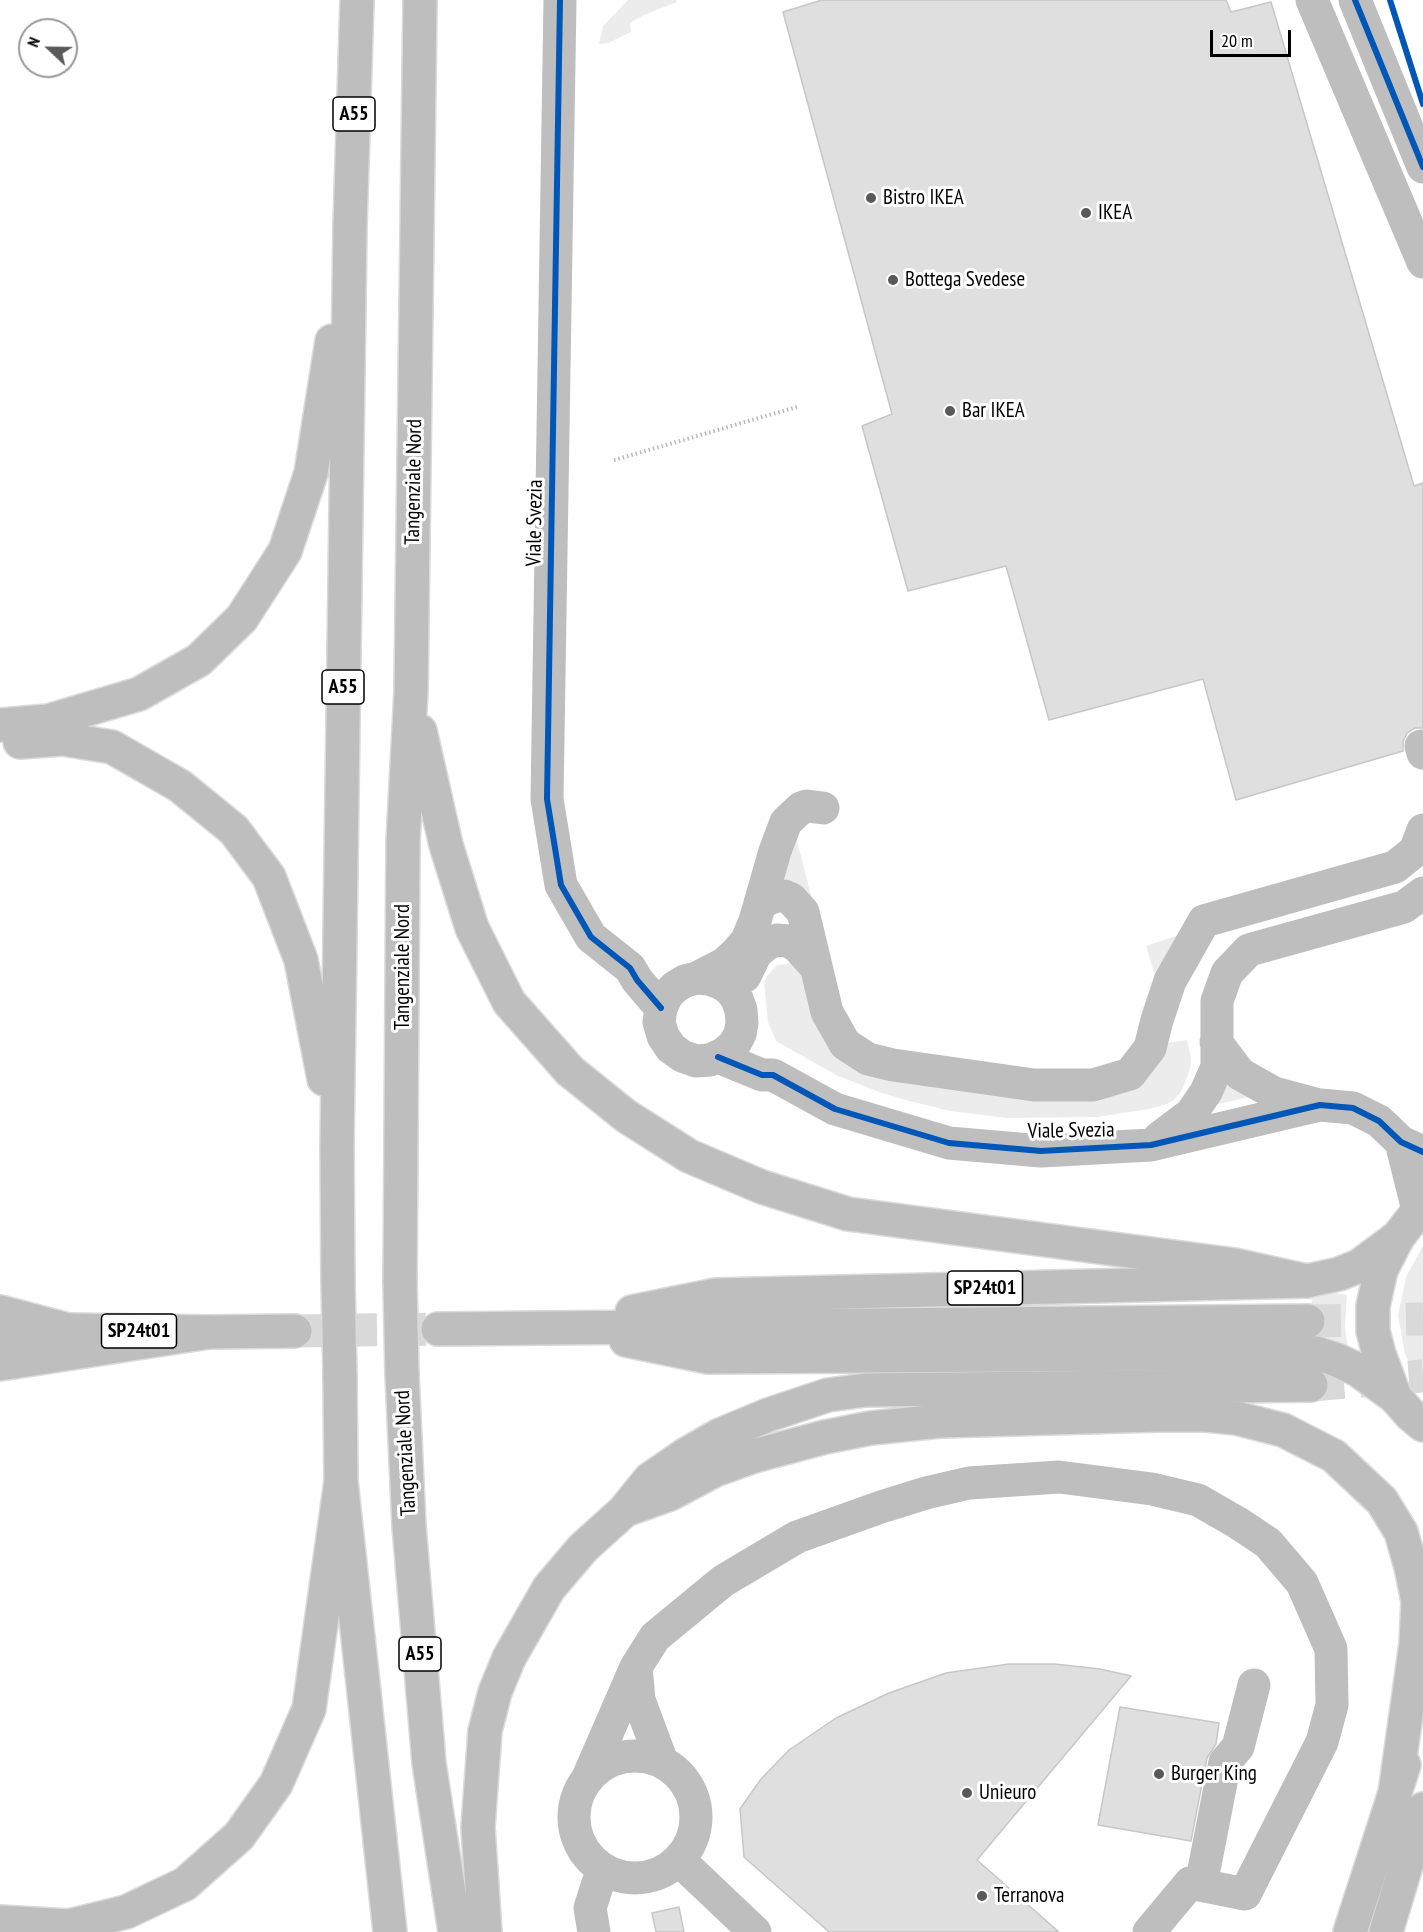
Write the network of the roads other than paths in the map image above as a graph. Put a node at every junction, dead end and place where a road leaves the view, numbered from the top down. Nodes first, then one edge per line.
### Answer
1 (357, 0) edge
2 (420, 0) edge
3 (560, 0) edge
4 (1312, 0) edge
5 (1355, 0) edge
6 (1423, 167) edge
7 (350, 227) junction
8 (1423, 262) edge
9 (411, 691) junction
10 (0, 725) edge
11 (0, 744) edge
12 (823, 808) dead end
13 (1423, 831) edge
14 (1423, 893) edge
15 (760, 903) junction
16 (816, 967) junction
17 (630, 968) junction
18 (691, 979) junction
19 (661, 1008) junction
20 (740, 1011) junction
21 (1216, 1042) junction
22 (718, 1057) junction
23 (773, 1075) junction
24 (1320, 1105) junction
25 (1151, 1145) junction
26 (337, 1146) junction
27 (1412, 1147) edge
28 (1421, 1208) edge
29 (1398, 1237) junction
30 (1307, 1281) junction
31 (0, 1312) edge
32 (1308, 1320) tunnel mouth
33 (563, 1327) junction
34 (438, 1329) tunnel mouth
35 (68, 1330) junction
36 (295, 1331) tunnel mouth
37 (0, 1332) edge
38 (209, 1332) junction
39 (0, 1364) edge
40 (1311, 1385) tunnel mouth
41 (1395, 1397) junction
42 (1423, 1425) edge
43 (340, 1481) junction
44 (624, 1511) junction
45 (636, 1667) junction
46 (1254, 1685) dead end
47 (1423, 1704) edge
48 (662, 1762) junction
49 (590, 1775) junction
50 (1395, 1793) junction
51 (1423, 1809) edge
52 (679, 1860) junction
53 (606, 1871) junction
54 (1201, 1885) junction
55 (0, 1922) edge
56 (390, 1932) edge
57 (455, 1932) edge
58 (485, 1932) edge
59 (594, 1932) edge
60 (755, 1932) edge
61 (1149, 1932) edge
62 (1350, 1932) edge
63 (1386, 1932) edge

1 - 7 main road, A55
2 - 9 main road, Tangenziale Nord / A55
3 - 17 main road, Viale Svezia
4 - 8 main road
5 - 6 main road
7 - 10 main road
7 - 26 main road, A55
9 - 30 main road
9 - 57 main road, Tangenziale Nord / A55, bridge
11 - 26 main road
12 - 15 main road
13 - 16 main road
14 - 21 main road
15 - 16 main road
15 - 18 main road
16 - 20 main road
17 - 18 main road, Viale Svezia
17 - 19 main road, Viale Svezia
18 - 19 main road
18 - 20 main road
19 - 22 main road
20 - 22 main road
20 - 23 main road
21 - 24 main road
21 - 25 main road
22 - 23 main road, Viale Svezia
23 - 25 main road, Viale Svezia
24 - 25 main road, Viale Svezia
24 - 27 main road, Viale Svezia
26 - 43 main road, A55, bridge
27 - 28 main road, Viale Svezia
28 - 29 main road
29 - 30 main road, SP24t01
29 - 41 main road
30 - 33 main road, SP24t01
31 - 35 main road
32 - 33 main road
33 - 34 main road, SP24t01
33 - 41 main road, SP24t01
35 - 37 main road, SP24t01
35 - 38 main road, SP24t01
36 - 38 main road, SP24t01
38 - 39 main road
40 - 44 main road
41 - 42 main road
43 - 55 main road
43 - 56 main road, A55
44 - 50 main road
44 - 58 main road
45 - 48 main road
45 - 49 main road
45 - 54 main road
46 - 54 main road
47 - 50 main road
48 - 49 main road
48 - 52 main road
49 - 53 main road
50 - 62 main road
51 - 63 main road
52 - 53 main road
52 - 60 main road
53 - 59 main road
54 - 61 main road

